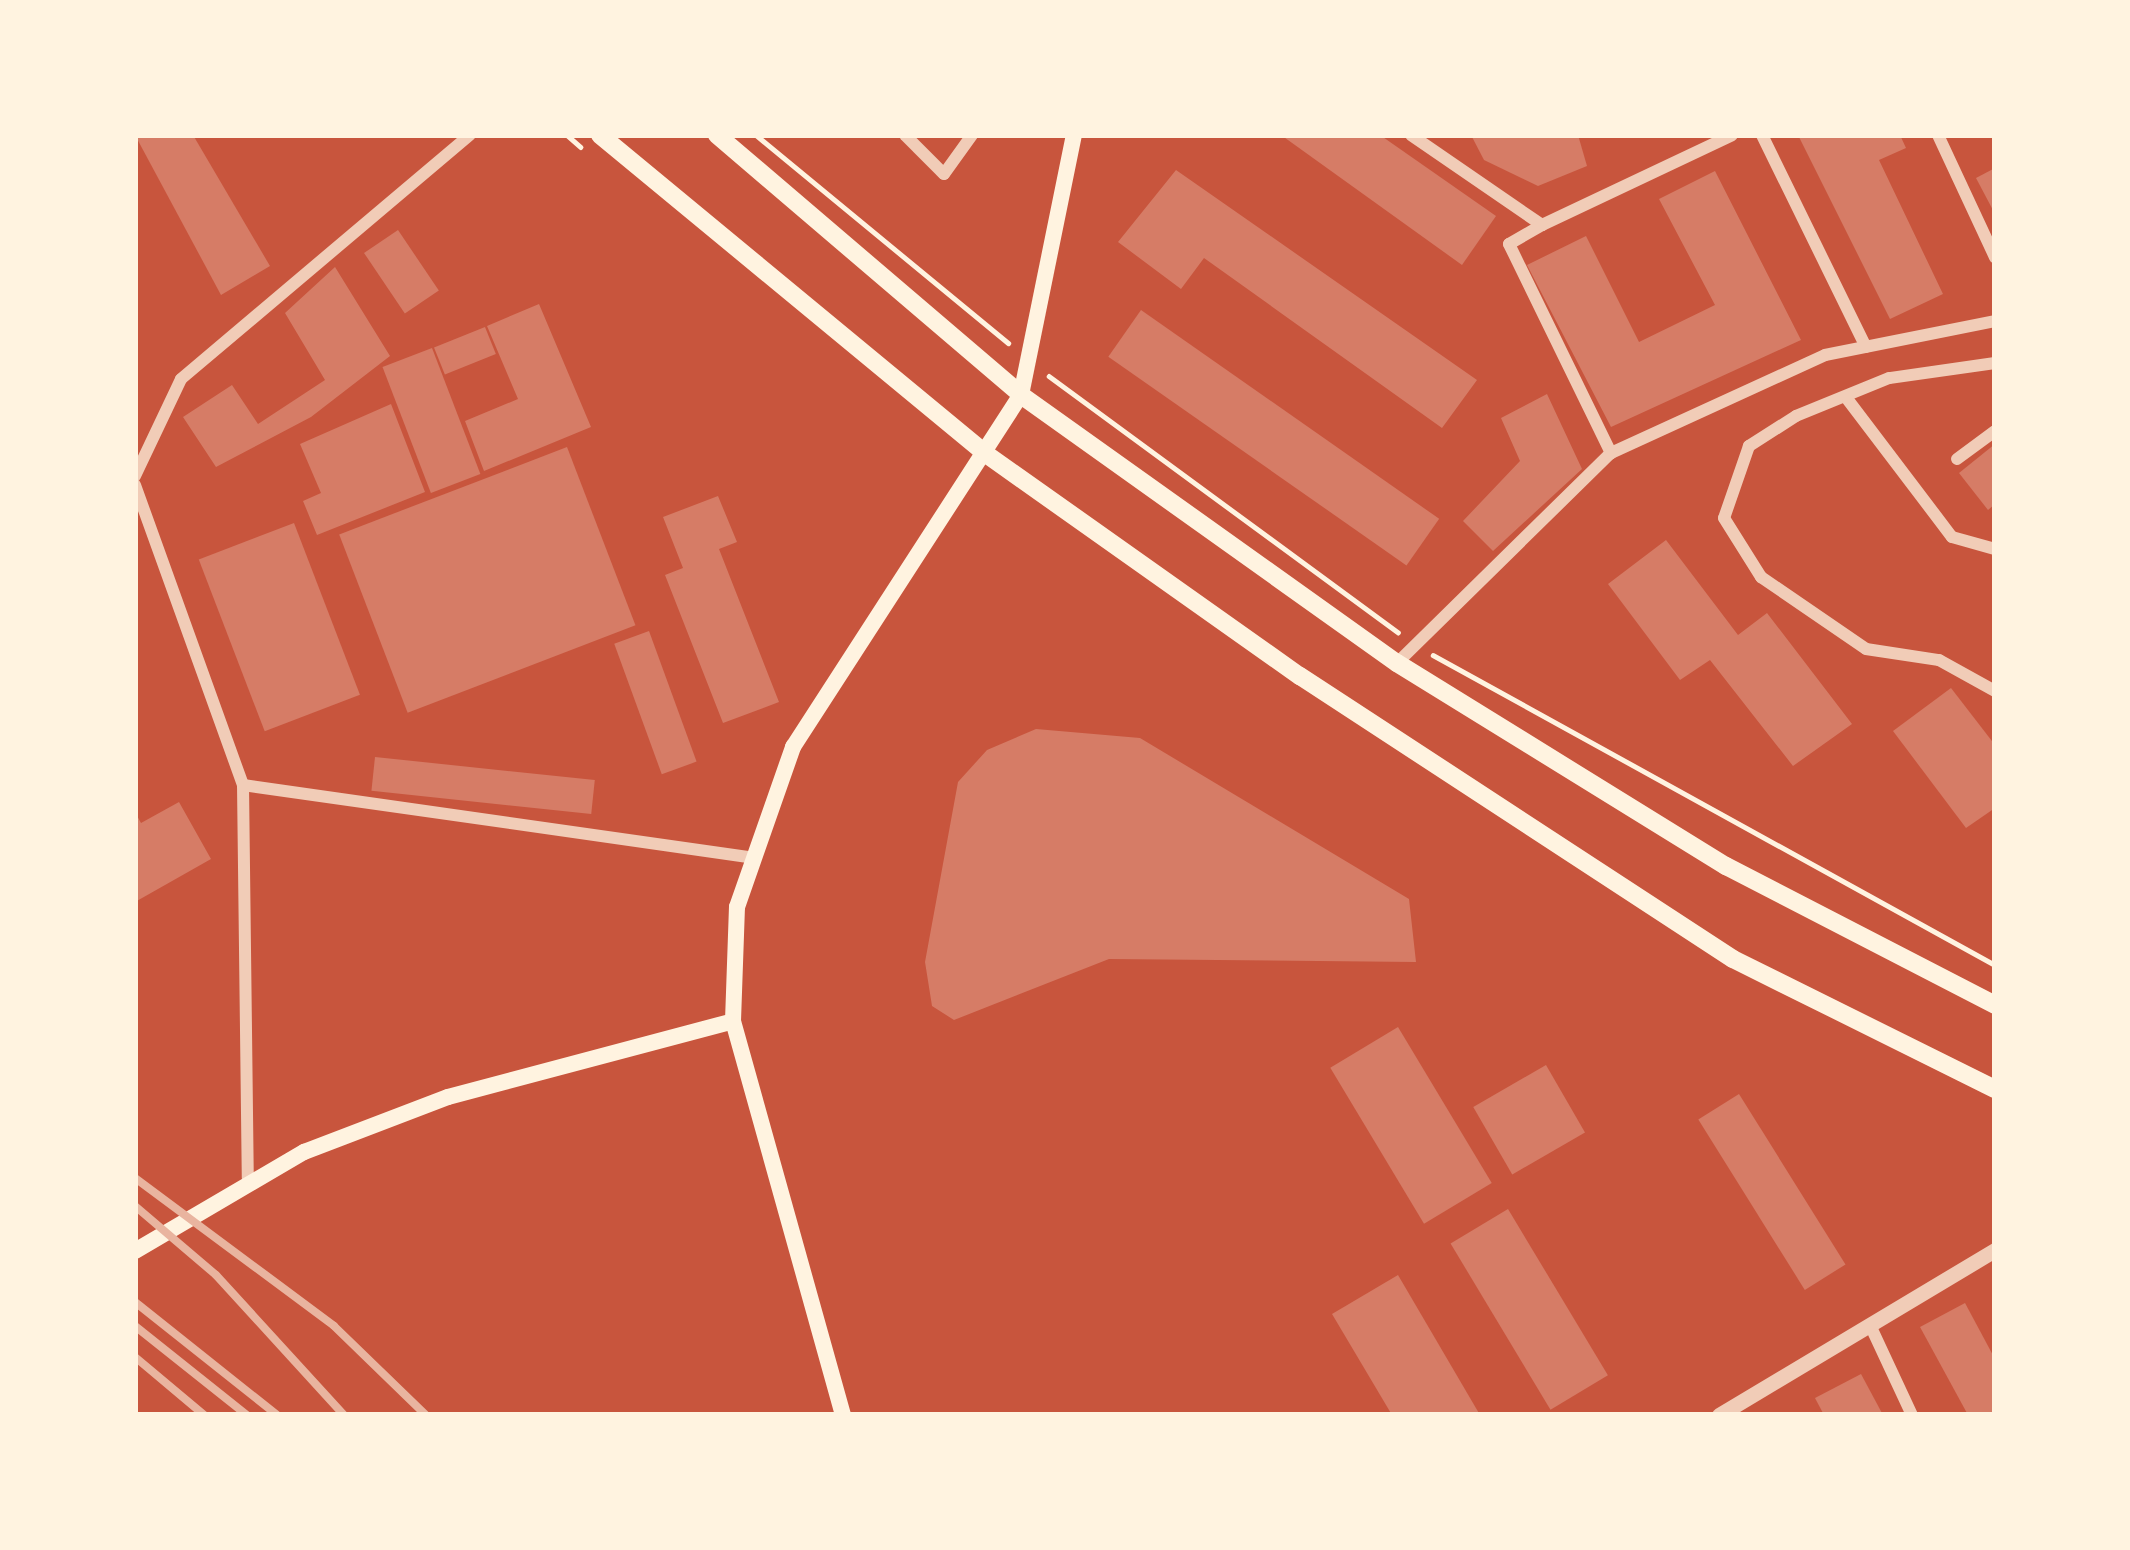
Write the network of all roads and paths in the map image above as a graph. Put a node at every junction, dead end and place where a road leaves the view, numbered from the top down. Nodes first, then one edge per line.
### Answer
1 (470, 135) edge
2 (599, 135) edge
3 (717, 135) edge
4 (756, 135) edge
5 (905, 135) edge
6 (972, 135) edge
7 (1074, 135) edge
8 (1411, 135) edge
9 (1732, 135) edge
10 (1762, 135) edge
11 (1938, 135) edge
12 (1542, 225) junction
13 (1995, 257) edge
14 (1995, 321) edge
15 (1866, 347) junction
16 (1995, 363) edge
17 (1033, 364) junction
18 (1021, 395) junction
19 (1848, 400) junction
20 (1995, 431) edge
21 (1611, 453) junction
22 (986, 454) junction
23 (1957, 459) dead end
24 (135, 481) edge
25 (1995, 549) edge
26 (1412, 642) junction
27 (1396, 663) junction
28 (1995, 691) edge
29 (243, 785) junction
30 (748, 857) junction
31 (1995, 965) edge
32 (1995, 1006) edge
33 (733, 1022) junction
34 (1995, 1089) edge
35 (248, 1178) junction
36 (1995, 1250) edge
37 (135, 1251) edge
38 (1870, 1325) junction
39 (843, 1415) edge
40 (1719, 1415) edge
41 (1912, 1415) edge

1 - 24 street
2 - 22 main road
3 - 18 main road
4 - 17 path
5 - 6 street
7 - 17 main road
8 - 12 street
9 - 12 street
10 - 15 street
11 - 13 street
12 - 21 street
14 - 15 street
15 - 21 street
16 - 19 street
17 - 18 main road
17 - 26 path
18 - 22 main road
18 - 27 main road
19 - 25 street
19 - 28 street
20 - 23 street
21 - 26 street
22 - 30 main road
22 - 34 main road
24 - 29 street
26 - 27 street
26 - 31 path
27 - 32 main road
29 - 30 street
29 - 35 street
30 - 33 main road
33 - 35 main road
33 - 39 main road
35 - 37 main road
36 - 38 street
38 - 40 street
38 - 41 street

